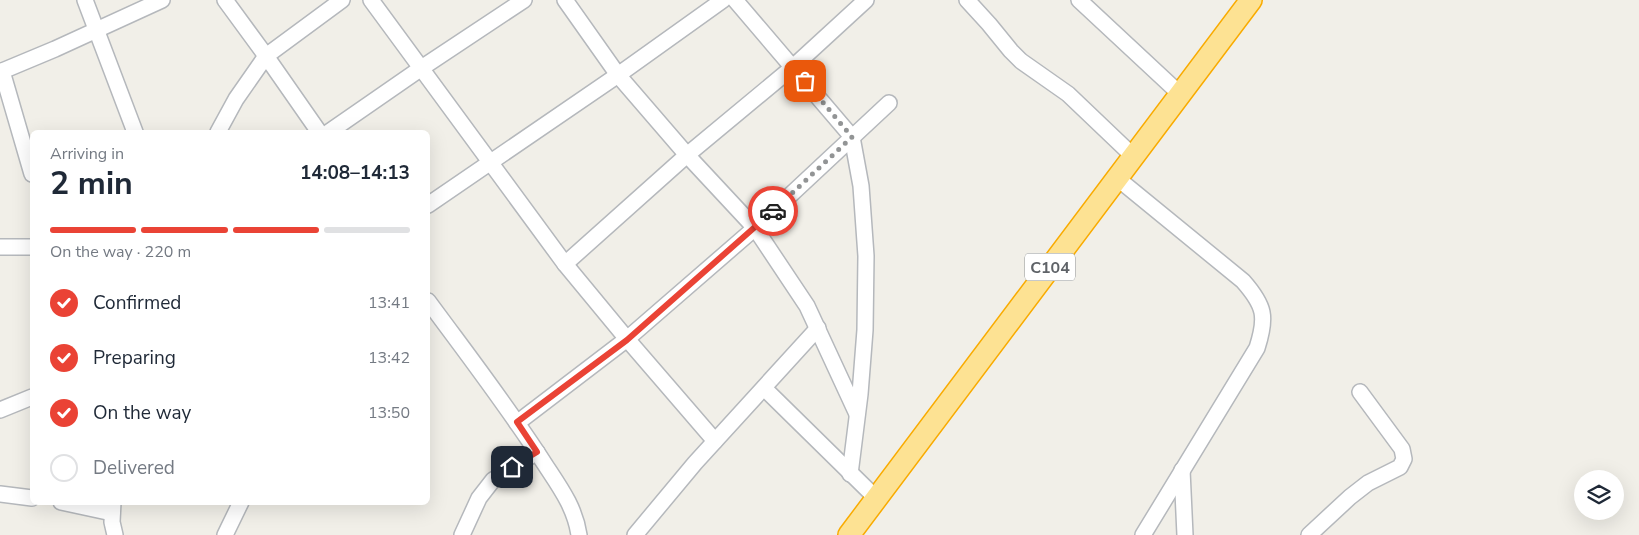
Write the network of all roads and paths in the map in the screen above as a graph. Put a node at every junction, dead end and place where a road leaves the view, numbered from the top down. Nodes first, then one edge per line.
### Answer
1 (85, 0) edge
2 (162, 0) edge
3 (225, 0) edge
4 (342, 0) edge
5 (371, 0) edge
6 (524, 0) edge
7 (565, 0) edge
8 (723, 0) edge
9 (735, 0) edge
10 (866, 0) edge
11 (967, 0) edge
12 (1079, 0) edge
13 (1250, 0) edge
14 (95, 30) junction
15 (266, 56) junction
16 (794, 67) junction
17 (420, 69) junction
18 (1, 72) edge
19 (618, 75) junction
20 (1180, 94) junction
21 (889, 103) dead end
22 (134, 130) edge
23 (219, 130) edge
24 (318, 130) edge
25 (332, 130) edge
26 (852, 137) junction
27 (687, 155) junction
28 (1133, 156) junction
29 (490, 163) junction
30 (30, 167) edge
31 (1117, 178) junction
32 (430, 204) edge
33 (755, 228) junction
34 (30, 247) edge
35 (0, 248) edge
36 (565, 264) junction
37 (430, 304) edge
38 (818, 328) junction
39 (627, 340) junction
40 (764, 388) junction
41 (1360, 392) dead end
42 (30, 398) edge
43 (0, 410) edge
44 (858, 415) junction
45 (517, 422) junction
46 (715, 442) junction
47 (537, 452) junction
48 (1182, 470) junction
49 (850, 474) junction
50 (0, 494) edge
51 (30, 498) edge
52 (876, 498) junction
53 (87, 505) edge
54 (240, 505) edge
55 (113, 508) edge
56 (115, 535) edge
57 (225, 535) edge
58 (462, 535) edge
59 (579, 535) edge
60 (635, 535) edge
61 (849, 535) edge
62 (1143, 535) edge
63 (1186, 535) edge
64 (1309, 535) edge

1 - 14 street
2 - 14 street
3 - 15 street
4 - 15 street
5 - 17 street
6 - 17 street
7 - 19 street
8 - 19 street
9 - 16 street
10 - 16 street
11 - 28 street
12 - 20 street
13 - 20 highway, C104
14 - 18 street
14 - 22 street
15 - 23 street
15 - 24 street
16 - 26 street
16 - 27 street
17 - 25 street
17 - 29 street
18 - 30 street
19 - 27 street
19 - 29 street
20 - 28 highway, C104
21 - 26 street
26 - 33 street
26 - 44 street
27 - 33 street
27 - 36 street
28 - 31 highway, C104
29 - 32 street
29 - 36 street
31 - 48 street
31 - 52 highway, C104
33 - 38 street
33 - 39 street
34 - 35 street
36 - 39 street
37 - 45 street
38 - 40 street
38 - 44 street
39 - 45 street
39 - 46 street
40 - 46 street
40 - 49 street
41 - 64 street
42 - 43 street
44 - 49 street
45 - 47 street
46 - 60 street
47 - 58 street
47 - 59 street
48 - 62 street
48 - 63 street
49 - 52 street
50 - 51 street
52 - 61 highway, C104
53 - 55 street
54 - 57 street
55 - 56 street

